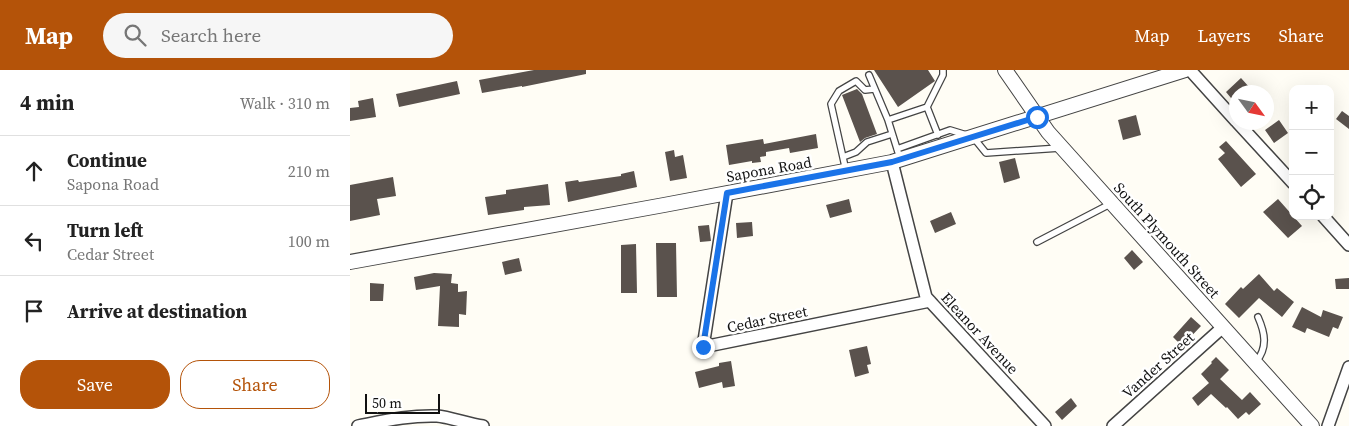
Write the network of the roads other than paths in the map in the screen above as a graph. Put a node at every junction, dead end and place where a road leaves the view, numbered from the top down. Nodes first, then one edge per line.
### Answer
1 (943, 70) edge
2 (1005, 70) edge
3 (1185, 70) edge
4 (1190, 70) edge
5 (869, 75) dead end
6 (874, 89) junction
7 (927, 107) junction
8 (1229, 113) edge
9 (1037, 117) junction
10 (888, 120) junction
11 (1244, 130) edge
12 (892, 134) junction
13 (938, 135) junction
14 (973, 137) junction
15 (1063, 148) junction
16 (896, 156) junction
17 (843, 157) junction
18 (846, 171) junction
19 (1289, 179) edge
20 (727, 193) junction
21 (1112, 203) junction
22 (1327, 220) edge
23 (1037, 242) dead end
24 (1349, 245) edge
25 (350, 262) edge
26 (930, 301) junction
27 (1258, 317) dead end
28 (1223, 327) junction
29 (1255, 363) junction
30 (1349, 366) edge
31 (358, 426) edge
32 (483, 426) edge
33 (1045, 426) edge
34 (1113, 426) edge
35 (1312, 426) edge
36 (1328, 426) edge

1 - 7 lane
2 - 9 street, South Plymouth Street
3 - 9 street, Sapona Road
4 - 8 street
5 - 6 lane
6 - 10 lane
6 - 17 lane
7 - 10 lane
7 - 13 lane
9 - 14 street, Sapona Road
9 - 15 street, South Plymouth Street
10 - 12 lane
11 - 19 street
12 - 16 lane
12 - 17 lane
13 - 14 lane
13 - 16 lane
14 - 15 lane
14 - 16 street, Sapona Road
15 - 21 street, South Plymouth Street
16 - 18 street, Sapona Road
16 - 26 street, Eleanor Avenue
17 - 18 lane
18 - 20 street, Sapona Road
20 - 25 street, Sapona Road
20 - 26 street, Cedar Street
21 - 23 lane
21 - 28 street, South Plymouth Street
22 - 24 street
26 - 33 street, Eleanor Avenue
27 - 29 lane
28 - 29 street, South Plymouth Street
28 - 34 street, Vander Street
29 - 35 street, South Plymouth Street
30 - 36 street
31 - 32 street

